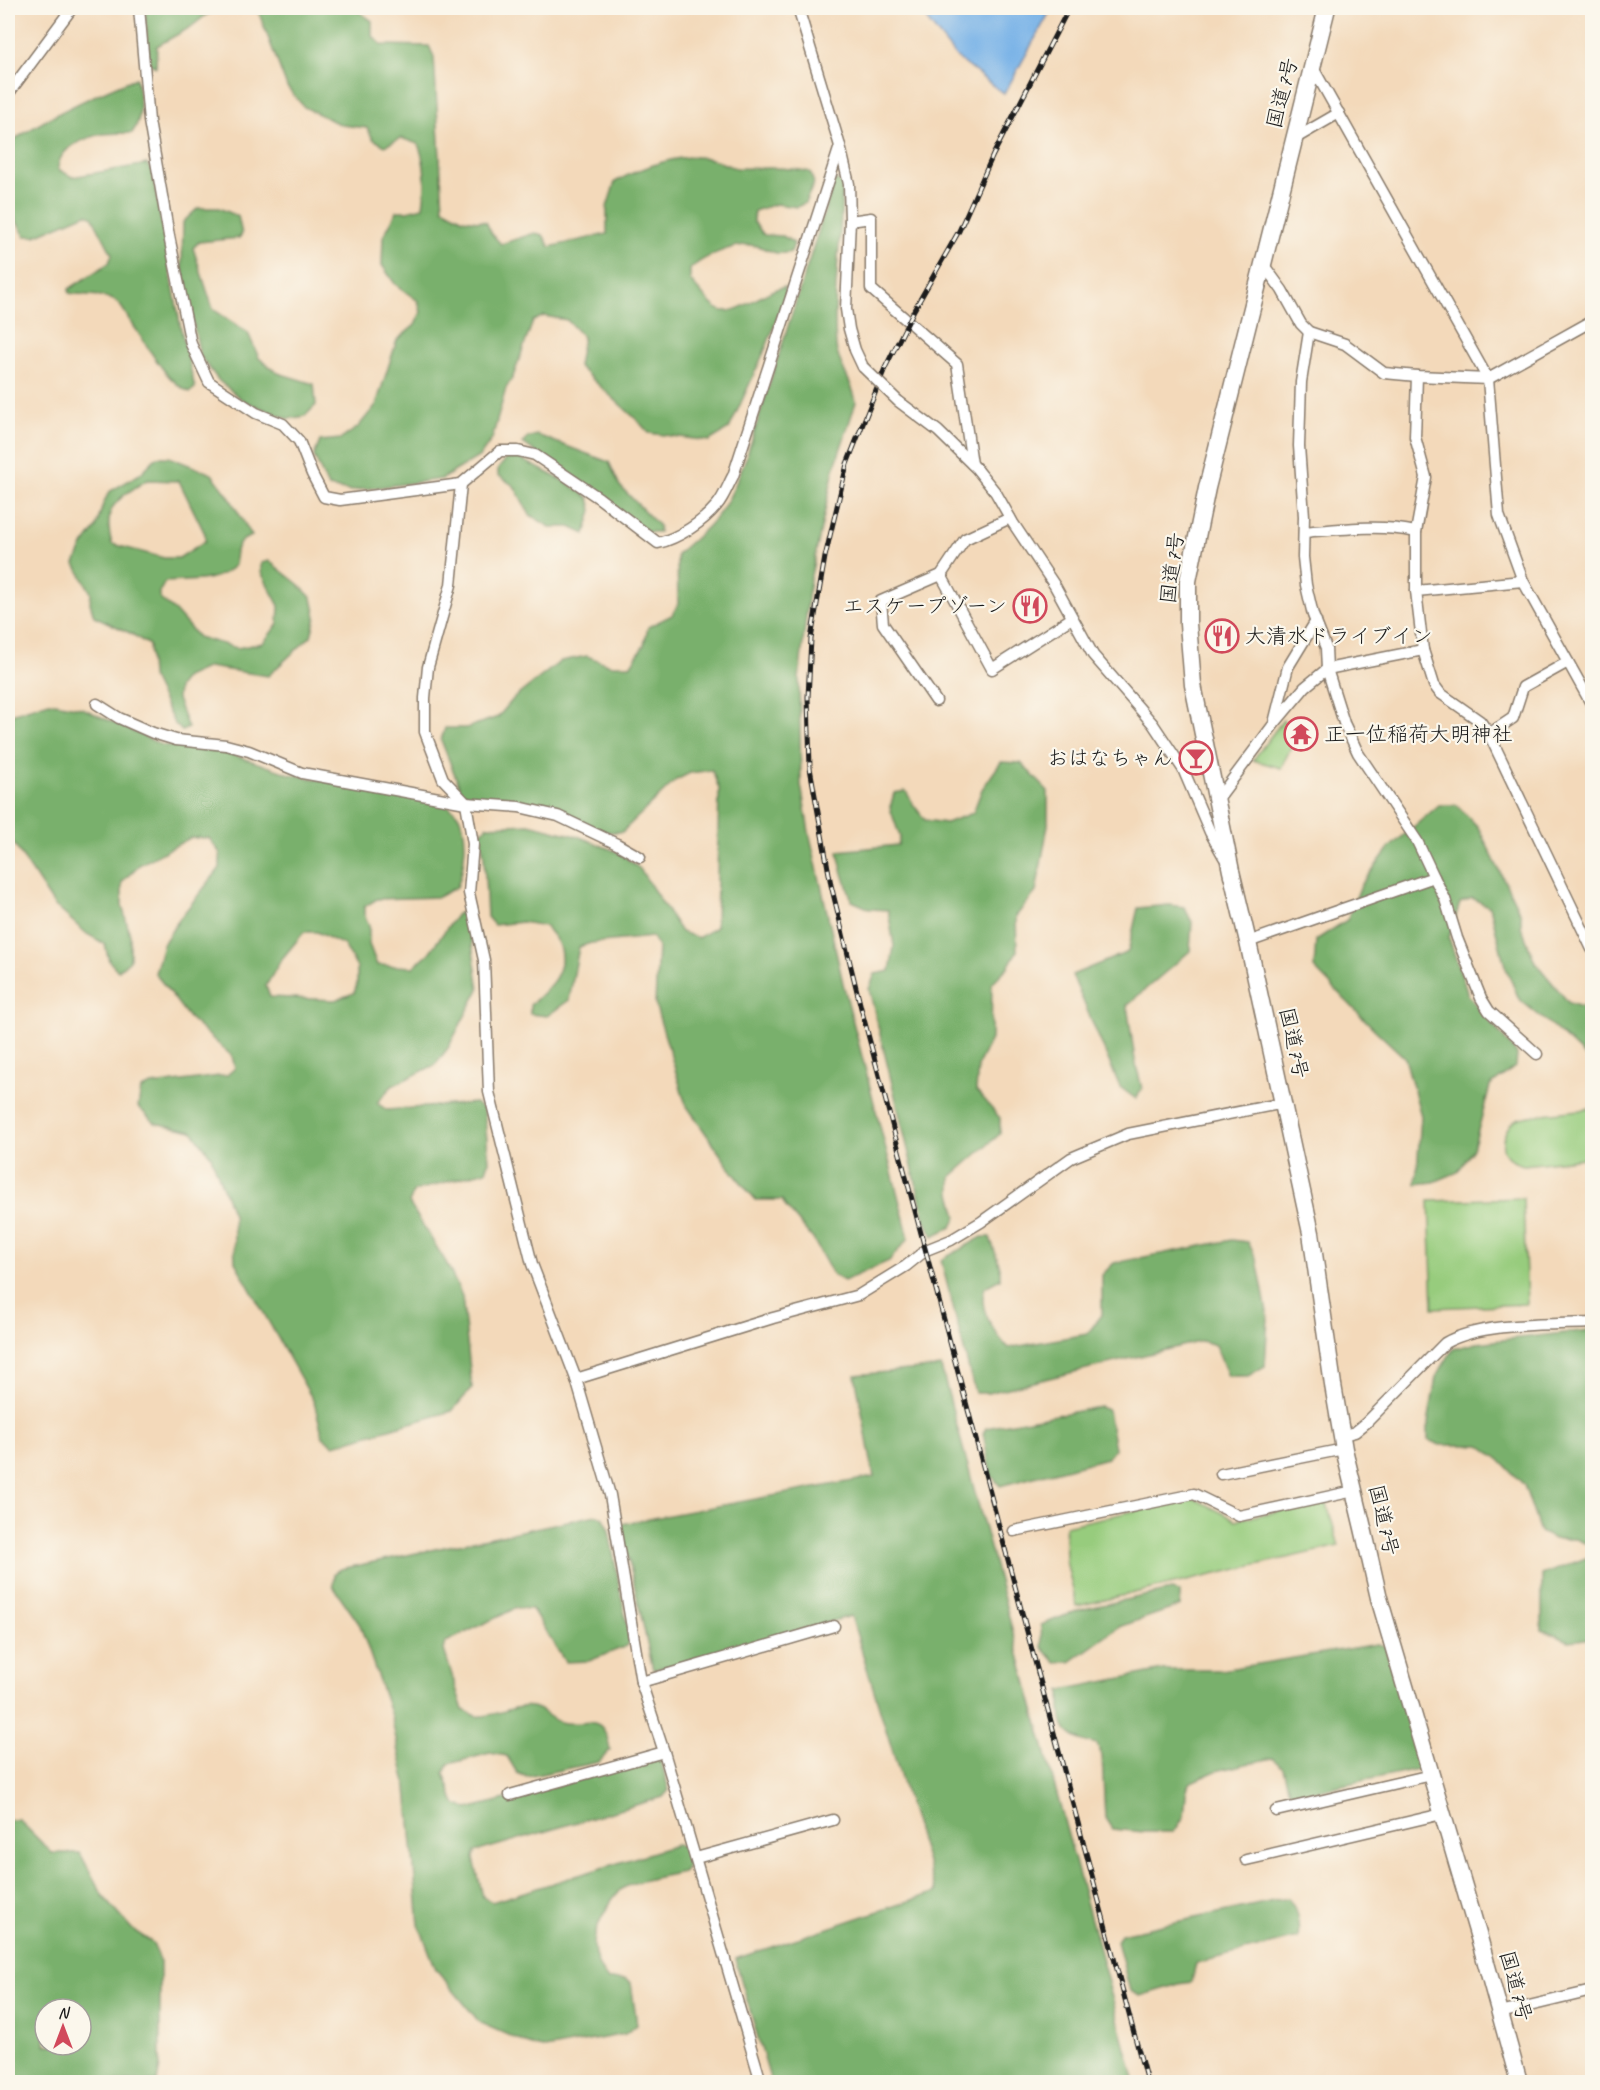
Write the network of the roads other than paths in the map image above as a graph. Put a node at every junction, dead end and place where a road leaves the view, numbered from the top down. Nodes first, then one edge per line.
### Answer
1 (72, 8) edge
2 (139, 8) edge
3 (798, 8) edge
4 (1327, 8) edge
5 (1312, 66) junction
6 (8, 94) edge
7 (1339, 114) junction
8 (1294, 139) junction
9 (840, 146) junction
10 (850, 220) junction
11 (1263, 264) junction
12 (1593, 321) edge
13 (1309, 332) junction
14 (1417, 376) junction
15 (1488, 378) junction
16 (972, 464) junction
17 (461, 484) junction
18 (1010, 518) junction
19 (1304, 532) junction
20 (1416, 532) junction
21 (941, 575) junction
22 (1523, 581) junction
23 (1416, 591) junction
24 (1072, 618) junction
25 (1316, 621) junction
26 (1423, 650) junction
27 (1568, 663) junction
28 (1327, 669) junction
29 (936, 700) dead end
30 (98, 704) dead end
31 (1593, 705) edge
32 (1274, 724) junction
33 (1489, 734) junction
34 (1216, 800) junction
35 (466, 803) junction
36 (640, 857) dead end
37 (1231, 871) junction
38 (1434, 877) junction
39 (1248, 942) junction
40 (1593, 949) edge
41 (1537, 1054) dead end
42 (1284, 1103) junction
43 (1593, 1323) edge
44 (576, 1379) junction
45 (1344, 1442) junction
46 (1221, 1474) dead end
47 (1354, 1491) junction
48 (1014, 1531) dead end
49 (834, 1626) dead end
50 (641, 1682) junction
51 (664, 1752) junction
52 (1431, 1775) junction
53 (510, 1795) dead end
54 (1276, 1810) dead end
55 (1442, 1814) junction
56 (833, 1820) dead end
57 (696, 1858) junction
58 (1246, 1860) dead end
59 (1593, 1990) edge
60 (1500, 2013) junction
61 (761, 2082) edge
62 (1519, 2082) edge

1 - 6 street
2 - 17 street
3 - 9 street
4 - 5 highway, 国道7号
5 - 7 street
5 - 8 highway, 国道7号
7 - 8 street
7 - 15 street
8 - 11 highway, 国道7号
9 - 10 street
9 - 17 street
10 - 16 street, bridge
10 - 16 street
11 - 13 street
11 - 34 highway, 国道7号
12 - 15 street
13 - 14 street
13 - 19 street
14 - 15 street
14 - 20 street
15 - 22 street
16 - 18 street
17 - 35 street
18 - 21 street
18 - 24 street
19 - 20 street
19 - 25 street
20 - 23 street
21 - 24 street
21 - 29 street
22 - 23 street
22 - 27 street
23 - 26 street
24 - 37 street
25 - 28 street
25 - 32 street
26 - 28 street
26 - 33 street
27 - 31 street
27 - 33 street
28 - 32 street
28 - 38 street
30 - 35 street
32 - 34 street
33 - 40 street
34 - 37 highway, 国道7号
35 - 36 street
35 - 44 street
37 - 39 highway, 国道7号
38 - 39 street
38 - 41 street
39 - 42 highway, 国道7号
42 - 44 street
42 - 45 highway, 国道7号
43 - 45 street
44 - 50 street
45 - 46 street
45 - 47 highway, 国道7号
47 - 48 street
47 - 52 highway, 国道7号
49 - 50 street
50 - 51 street
51 - 53 street
51 - 57 street
52 - 54 street
52 - 55 highway, 国道7号
55 - 58 street
55 - 60 highway, 国道7号
56 - 57 street
57 - 61 street
59 - 60 street
60 - 62 highway, 国道7号

